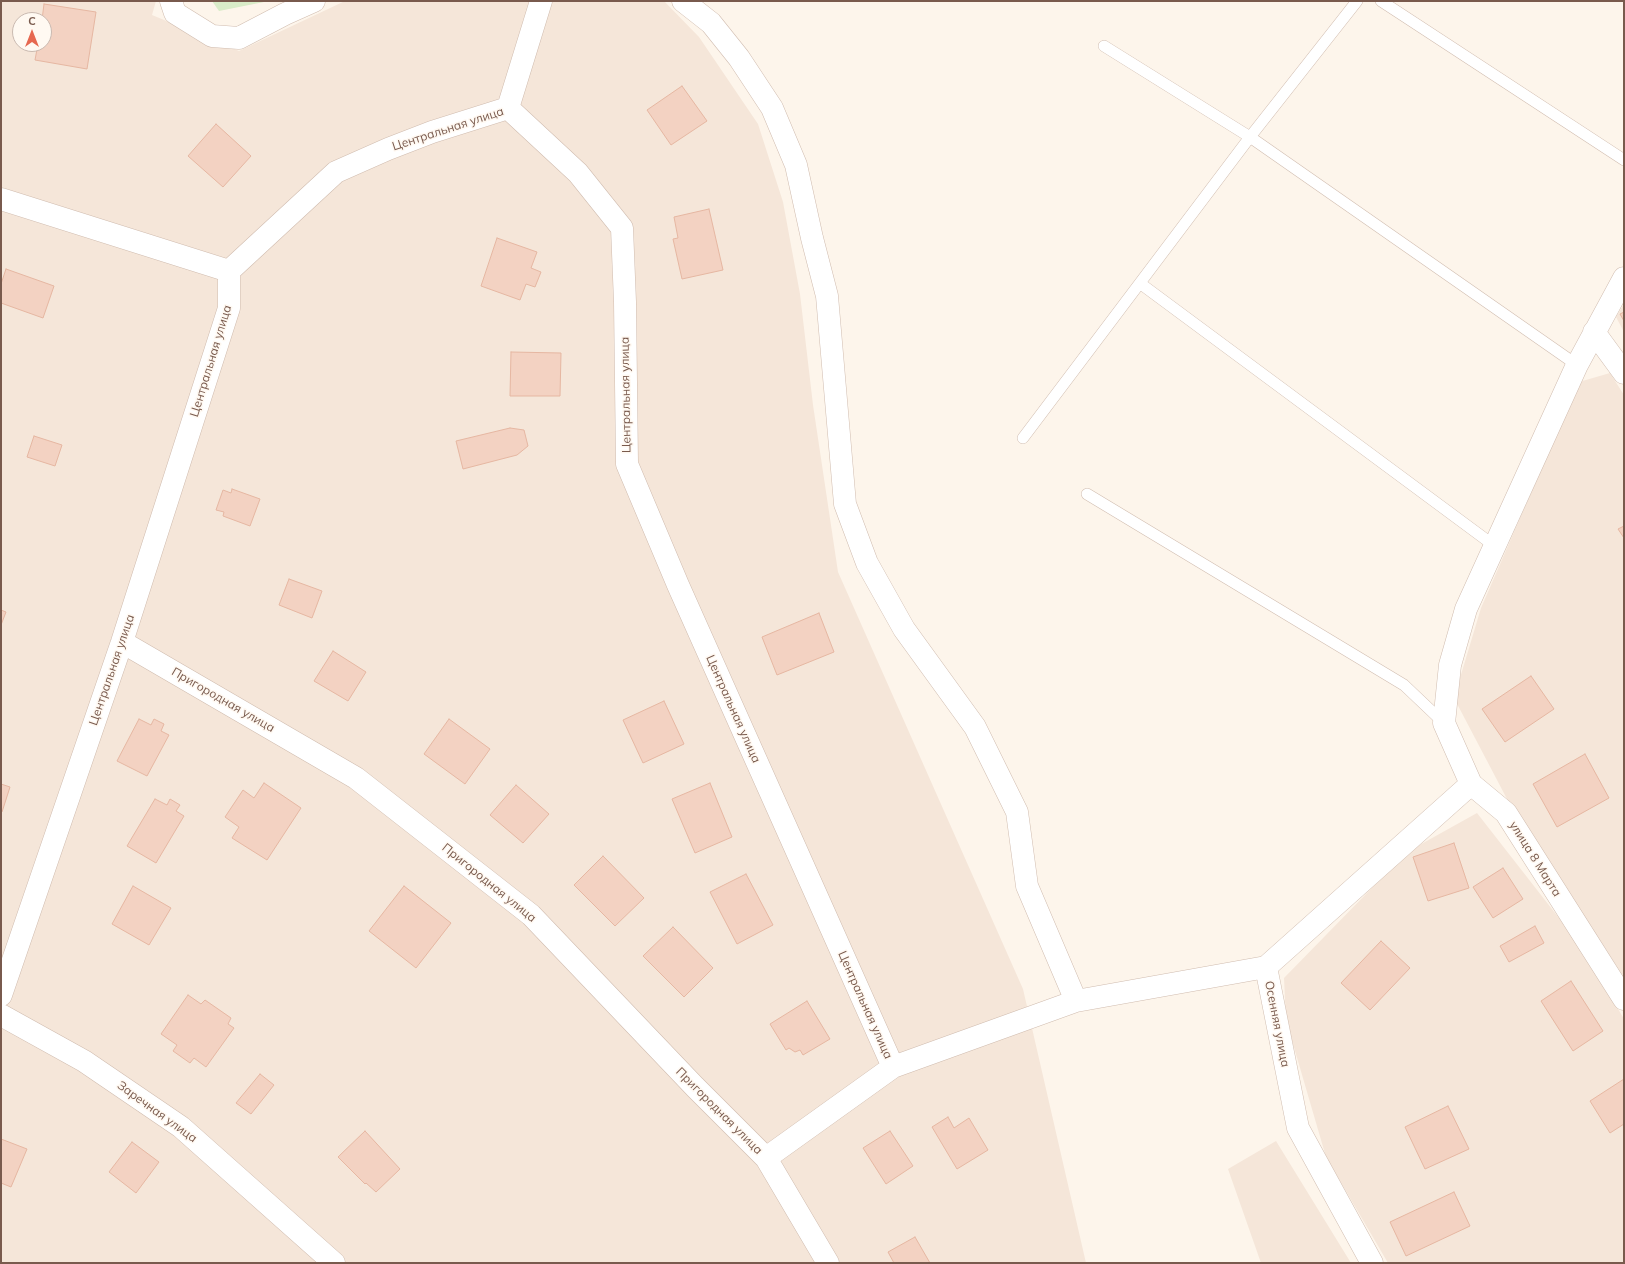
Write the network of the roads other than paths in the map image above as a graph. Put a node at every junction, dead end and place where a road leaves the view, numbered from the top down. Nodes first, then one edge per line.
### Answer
1 (171, 1) edge
2 (314, 1) edge
3 (541, 1) edge
4 (683, 1) edge
5 (1357, 1) edge
6 (1381, 1) edge
7 (1104, 46) dead end
8 (508, 108) junction
9 (1250, 137) junction
10 (1624, 160) edge
11 (1, 199) edge
12 (229, 271) junction
13 (1624, 278) edge
14 (1141, 284) junction
15 (1594, 332) junction
16 (1577, 365) junction
17 (1624, 373) edge
18 (1023, 438) dead end
19 (1087, 494) dead end
20 (1496, 547) junction
21 (122, 642) junction
22 (1444, 724) junction
23 (1471, 784) junction
24 (1266, 967) junction
25 (1, 995) edge
26 (1624, 999) edge
27 (1076, 1001) junction
28 (1, 1015) edge
29 (893, 1067) junction
30 (766, 1158) junction
31 (334, 1263) edge
32 (828, 1263) edge
33 (1372, 1263) edge

1 - 2 street
3 - 8 street
4 - 27 street
5 - 9 lane
6 - 10 lane
7 - 9 lane
8 - 12 street, Центральная улица
8 - 29 street, Центральная улица
9 - 14 lane
9 - 16 lane
11 - 12 street
12 - 21 street, Центральная улица
13 - 15 street
14 - 18 lane
14 - 20 lane
15 - 16 street
15 - 17 street
16 - 20 street
19 - 22 lane
20 - 22 street
21 - 25 street, Центральная улица
21 - 30 street, Пригородная улица
22 - 23 street, улица 8 Марта
23 - 24 street, Осенняя улица
23 - 26 street, улица 8 Марта
24 - 27 street
24 - 33 street, Осенняя улица
27 - 29 street
28 - 31 street, Заречная улица
29 - 30 street
30 - 32 street, Пригородная улица

